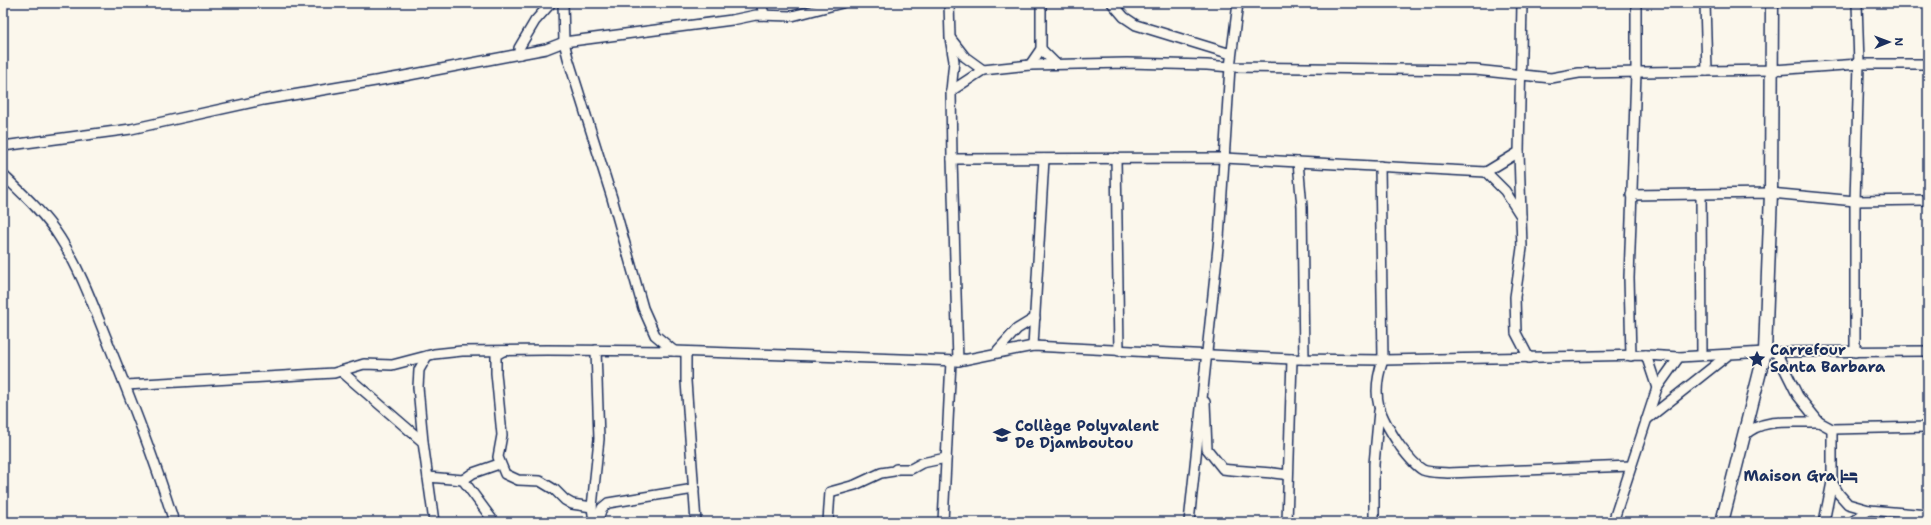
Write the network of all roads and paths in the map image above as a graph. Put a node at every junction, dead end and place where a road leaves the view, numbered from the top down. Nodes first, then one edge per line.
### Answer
1 (551, 3) edge
2 (563, 3) edge
3 (761, 3) edge
4 (842, 3) edge
5 (949, 3) edge
6 (1041, 3) edge
7 (1112, 3) edge
8 (1238, 3) edge
9 (1522, 3) edge
10 (1636, 3) edge
11 (1706, 3) edge
12 (1772, 3) edge
13 (1857, 3) edge
14 (764, 14) junction
15 (950, 38) junction
16 (564, 42) junction
17 (1041, 49) junction
18 (520, 54) junction
19 (1231, 54) junction
20 (1056, 64) junction
21 (1859, 64) junction
22 (1928, 64) edge
23 (1030, 65) junction
24 (1230, 67) junction
25 (983, 70) junction
26 (1707, 70) junction
27 (1772, 70) junction
28 (1636, 72) junction
29 (1521, 76) junction
30 (951, 91) junction
31 (3, 146) edge
32 (1519, 152) junction
33 (1116, 158) junction
34 (1224, 158) junction
35 (952, 159) junction
36 (1044, 159) junction
37 (1298, 162) junction
38 (1380, 166) junction
39 (1486, 172) junction
40 (3, 175) edge
41 (1771, 193) junction
42 (1631, 195) junction
43 (1701, 195) junction
44 (1928, 200) edge
45 (1855, 201) junction
46 (1521, 216) junction
47 (1035, 318) junction
48 (1033, 345) junction
49 (596, 350) junction
50 (998, 350) junction
51 (1928, 350) edge
52 (503, 351) junction
53 (674, 351) junction
54 (1119, 351) junction
55 (686, 352) junction
56 (1770, 352) junction
57 (1855, 352) junction
58 (1646, 355) junction
59 (1702, 355) junction
60 (1728, 355) junction
61 (427, 356) junction
62 (1207, 356) junction
63 (1631, 356) junction
64 (1679, 357) junction
65 (1529, 358) junction
66 (1292, 359) junction
67 (1304, 359) junction
68 (1383, 360) junction
69 (955, 361) junction
70 (341, 371) junction
71 (126, 385) junction
72 (1657, 388) junction
73 (1202, 389) junction
74 (1379, 411) junction
75 (1646, 420) junction
76 (1818, 422) junction
77 (1928, 427) edge
78 (1832, 428) junction
79 (1743, 436) junction
80 (423, 442) junction
81 (946, 458) junction
82 (499, 464) junction
83 (1631, 466) junction
84 (1287, 475) junction
85 (428, 477) junction
86 (463, 480) junction
87 (1832, 482) junction
88 (694, 489) junction
89 (592, 507) junction
90 (1869, 510) junction
91 (1928, 515) edge
92 (174, 522) edge
93 (434, 522) edge
94 (494, 522) edge
95 (595, 522) edge
96 (696, 522) edge
97 (828, 522) edge
98 (943, 522) edge
99 (1189, 522) edge
100 (1287, 522) edge
101 (1374, 522) edge
102 (1613, 522) edge
103 (1722, 522) edge
104 (1824, 522) edge
105 (1852, 522) edge

1 - 18 street
2 - 16 street
3 - 14 street
4 - 14 street
5 - 15 street
6 - 17 street
7 - 19 street
8 - 19 street
9 - 29 street
10 - 28 street
11 - 26 street
12 - 27 main road
13 - 21 street
14 - 16 street
15 - 25 street
15 - 30 street
16 - 18 street
16 - 53 street
17 - 20 street
17 - 23 street
18 - 31 street
19 - 24 street
20 - 23 street
20 - 24 street
21 - 22 street
21 - 27 street
21 - 45 street
23 - 25 street
24 - 29 street
24 - 34 street
25 - 30 street
26 - 27 street
26 - 28 street
27 - 41 main road
28 - 29 street
28 - 42 street
29 - 32 street
30 - 35 street
32 - 39 street
32 - 46 street
33 - 34 street
33 - 36 street
33 - 54 street
34 - 37 street
34 - 62 street
35 - 36 street
35 - 69 street
36 - 47 street
37 - 38 street
37 - 67 street
38 - 39 street
38 - 68 street
39 - 46 street
40 - 71 street
41 - 43 street
41 - 45 street
41 - 56 main road
42 - 43 street
42 - 63 street
43 - 59 street
44 - 45 street
45 - 57 street
46 - 65 street
47 - 48 street
47 - 50 street
48 - 50 street
48 - 54 street
48 - 69 street
49 - 52 street
49 - 53 street
49 - 89 street
50 - 69 street
51 - 57 street
52 - 61 street
52 - 82 street
53 - 55 street
54 - 62 street
55 - 69 street
55 - 88 street
56 - 57 street
56 - 60 street
56 - 76 street
56 - 79 main road
58 - 63 street
58 - 64 street
58 - 72 street
59 - 60 street
59 - 64 street
60 - 75 street
61 - 70 street
61 - 80 street
62 - 66 street
62 - 73 street
63 - 65 street
64 - 72 street
65 - 68 street
66 - 67 street
66 - 84 street
67 - 68 street
68 - 74 street
69 - 81 street
70 - 71 street
70 - 80 street
71 - 92 street
72 - 75 street
73 - 84 street
73 - 99 street
74 - 83 street
74 - 101 street
75 - 83 street
76 - 78 street
76 - 79 street
77 - 78 street
78 - 87 street
79 - 103 main road
80 - 85 street
81 - 97 street
81 - 98 street
82 - 86 street
82 - 89 street
83 - 102 street
84 - 100 street
85 - 86 street
85 - 93 street
86 - 94 street
87 - 90 street
87 - 104 street
88 - 95 street
88 - 96 street
89 - 95 street
90 - 91 street
90 - 105 street

